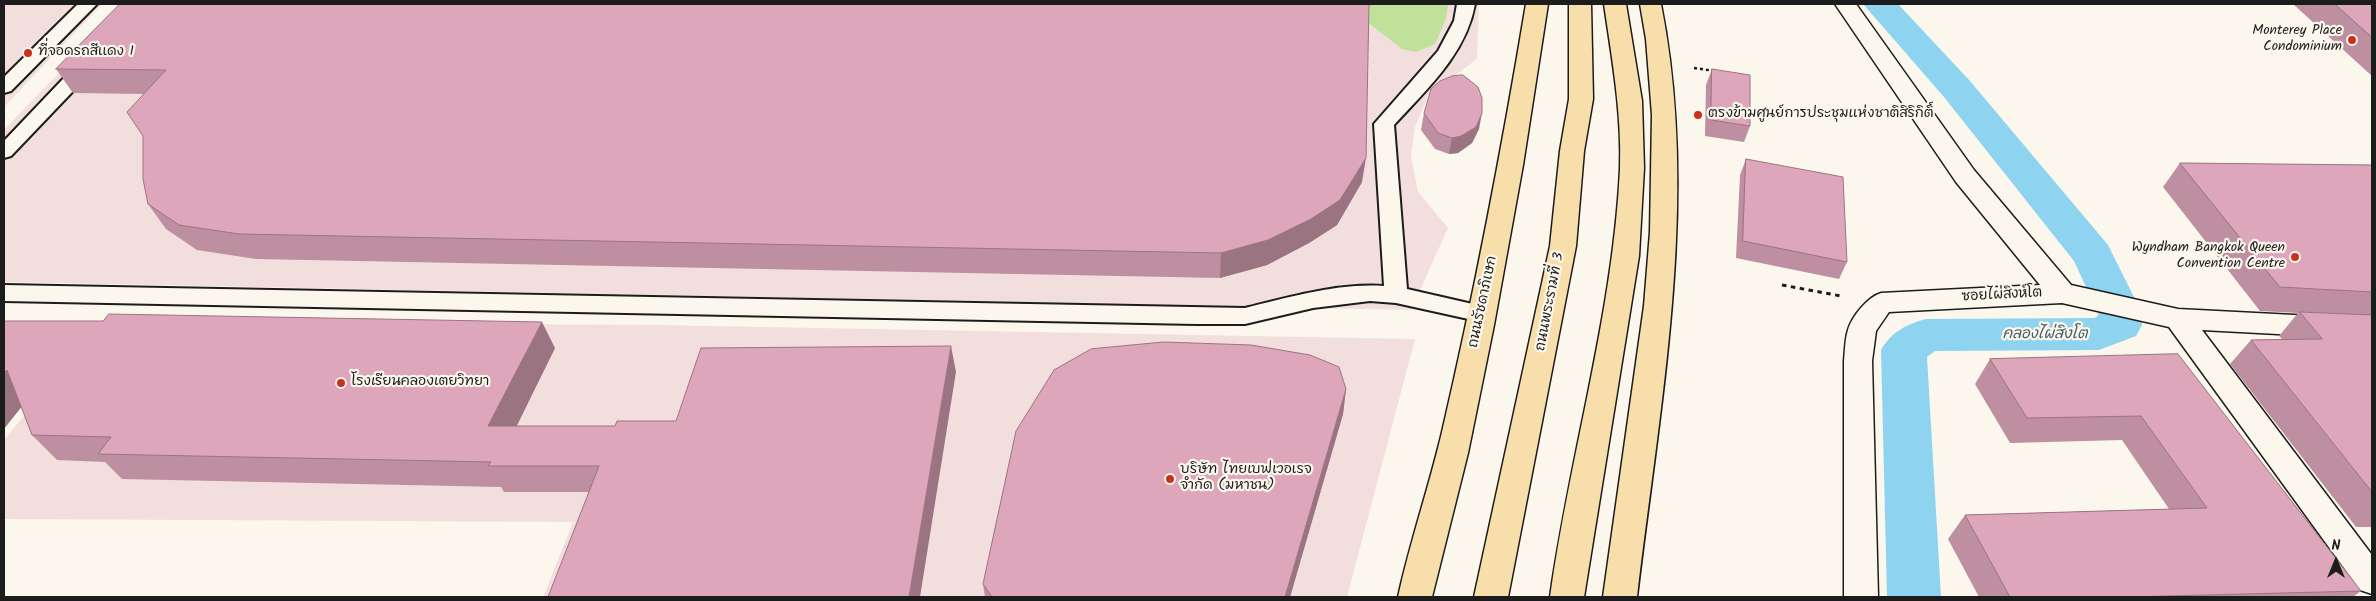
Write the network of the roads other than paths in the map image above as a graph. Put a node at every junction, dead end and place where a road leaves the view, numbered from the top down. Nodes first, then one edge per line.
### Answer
1 (88, 4) edge
2 (1466, 4) edge
3 (1538, 4) edge
4 (1580, 4) edge
5 (1616, 4) edge
6 (1650, 4) edge
7 (1845, 4) edge
8 (98, 53) edge
9 (4, 87) edge
10 (4, 152) edge
11 (2062, 293) junction
12 (4, 294) edge
13 (1396, 294) junction
14 (1482, 314) junction
15 (2167, 317) junction
16 (2372, 329) edge
17 (2372, 580) edge
18 (1415, 597) edge
19 (1491, 597) edge
20 (1567, 597) edge
21 (1620, 597) edge
22 (1861, 597) edge

1 - 9 lane
2 - 13 lane
3 - 14 main road, ถนนรัชดาภิเษก
4 - 19 main road, ถนนพระรามที่ 3
5 - 20 main road
6 - 21 main road
7 - 11 street, ซอยไผ่สิงห์โต
8 - 10 lane
11 - 15 street
11 - 22 street, ซอยไผ่สิงห์โต
12 - 13 lane
13 - 14 lane
14 - 18 main road, ถนนรัชดาภิเษก
15 - 16 street
15 - 17 street

